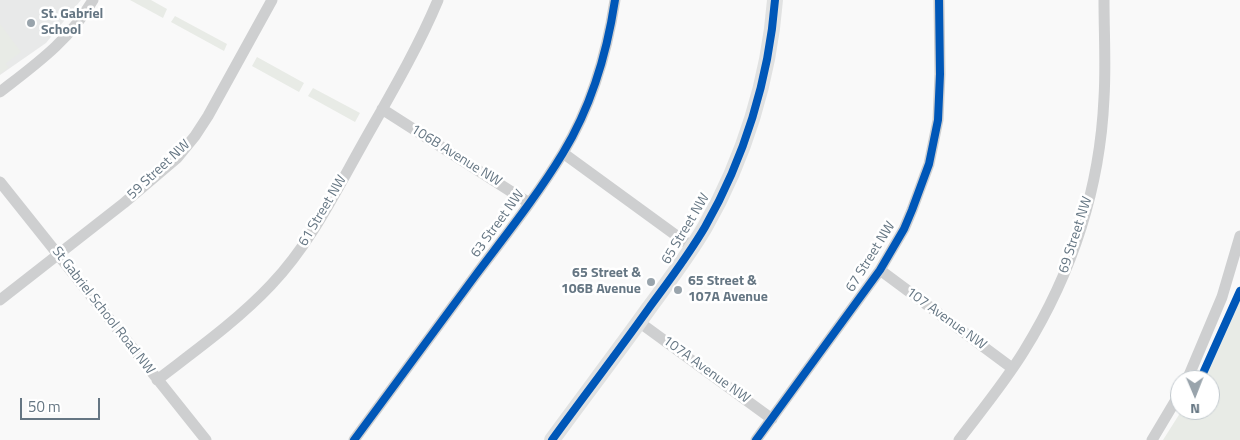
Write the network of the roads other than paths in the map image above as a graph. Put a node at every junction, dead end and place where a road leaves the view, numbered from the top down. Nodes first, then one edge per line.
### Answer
1 (93, 0) edge
2 (272, 0) edge
3 (438, 0) edge
4 (615, 0) edge
5 (774, 0) edge
6 (939, 0) edge
7 (1104, 0) edge
8 (0, 92) edge
9 (382, 109) junction
10 (563, 152) junction
11 (0, 182) edge
12 (529, 202) junction
13 (1240, 236) edge
14 (692, 247) junction
15 (58, 255) junction
16 (880, 270) junction
17 (0, 300) edge
18 (639, 322) junction
19 (1012, 368) junction
20 (1191, 370) edge
21 (157, 380) junction
22 (1170, 410) edge
23 (772, 419) junction
24 (206, 440) edge
25 (354, 440) edge
26 (552, 440) edge
27 (756, 440) edge
28 (959, 440) edge
29 (1152, 440) edge

1 - 8 street
2 - 15 street, 59 Street NW
3 - 9 street, 61 Street NW
4 - 10 street, 63 Street NW
5 - 14 street, 65 Street NW
6 - 16 street, 67 Street NW
7 - 19 street, 69 Street NW
9 - 12 street, 106B Avenue NW
9 - 21 street, 61 Street NW
10 - 12 street, 63 Street NW
10 - 14 street
11 - 15 street, St Gabriel School Road NW
12 - 25 street, 63 Street NW
13 - 20 street
14 - 18 street, 65 Street NW
15 - 17 street, 59 Street NW
15 - 21 street, St Gabriel School Road NW
16 - 19 street, 107 Avenue NW
16 - 23 street, 67 Street NW
18 - 23 street, 107A Avenue NW
18 - 26 street, 65 Street NW
19 - 28 street, 69 Street NW
21 - 24 street, St Gabriel School Road NW
22 - 29 street
23 - 27 street, 67 Street NW

